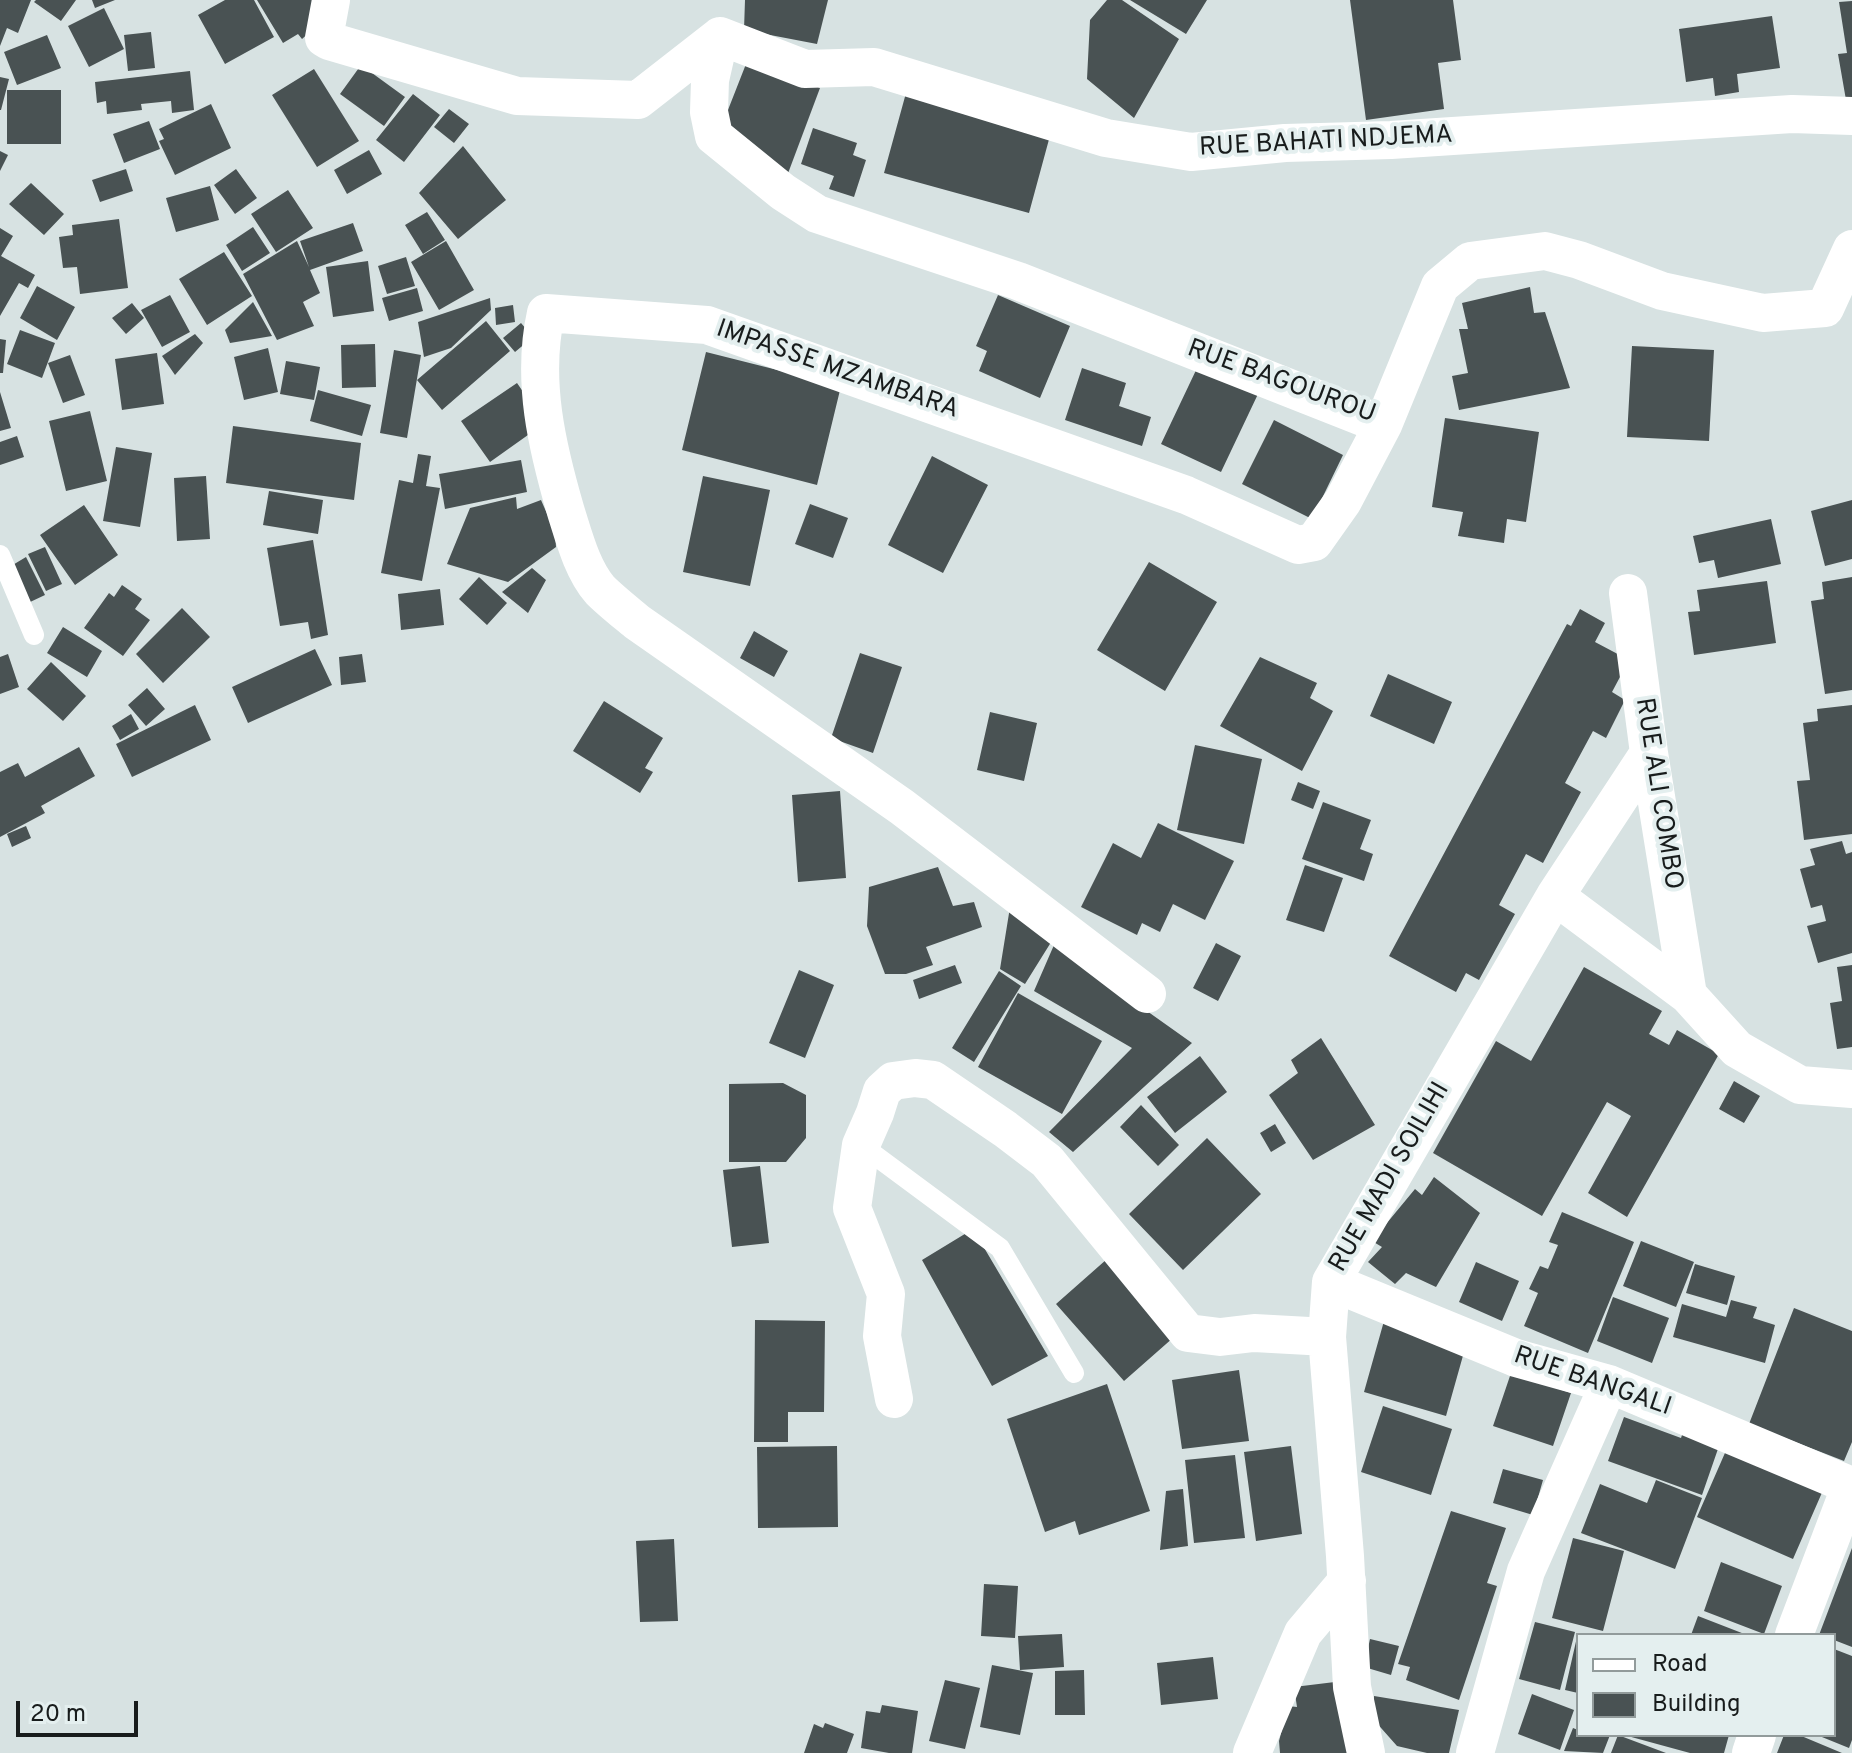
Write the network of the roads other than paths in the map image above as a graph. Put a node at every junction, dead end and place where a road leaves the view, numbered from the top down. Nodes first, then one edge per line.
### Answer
1 (331, 0) edge
2 (720, 36) junction
3 (1852, 116) edge
4 (1852, 249) edge
5 (1383, 425) junction
6 (0, 555) edge
7 (1628, 593) dead end
8 (34, 635) dead end
9 (1649, 753) junction
10 (1555, 896) junction
11 (1147, 994) dead end
12 (1688, 995) junction
13 (1852, 1089) edge
14 (861, 1145) junction
15 (1331, 1282) junction
16 (1327, 1337) junction
17 (1074, 1373) dead end
18 (1609, 1384) junction
19 (894, 1399) dead end
20 (1851, 1486) edge
21 (1347, 1581) junction
22 (1795, 1633) edge
23 (1252, 1753) edge
24 (1366, 1753) edge
25 (1475, 1753) edge

1 - 2 street
2 - 3 street, RUE BAHATI NDJEMA
2 - 5 street, RUE BAGOUROU
4 - 5 street, RUE BAGOUROU
5 - 11 street, IMPASSE MZAMBARA
6 - 8 lane
7 - 9 street, RUE ALI COMBO
9 - 10 street, RUE MADI SOILIHI
9 - 12 street, RUE ALI COMBO
10 - 12 street
10 - 15 street, RUE MADI SOILIHI
12 - 13 street
14 - 16 street
14 - 17 lane
14 - 19 street
15 - 16 street, RUE MADI SOILIHI
15 - 18 street, RUE BANGALI
16 - 21 street, RUE MADI SOILIHI
18 - 20 street, RUE BANGALI
18 - 25 street
20 - 22 street
21 - 23 street
21 - 24 street, RUE MADI SOILIHI

